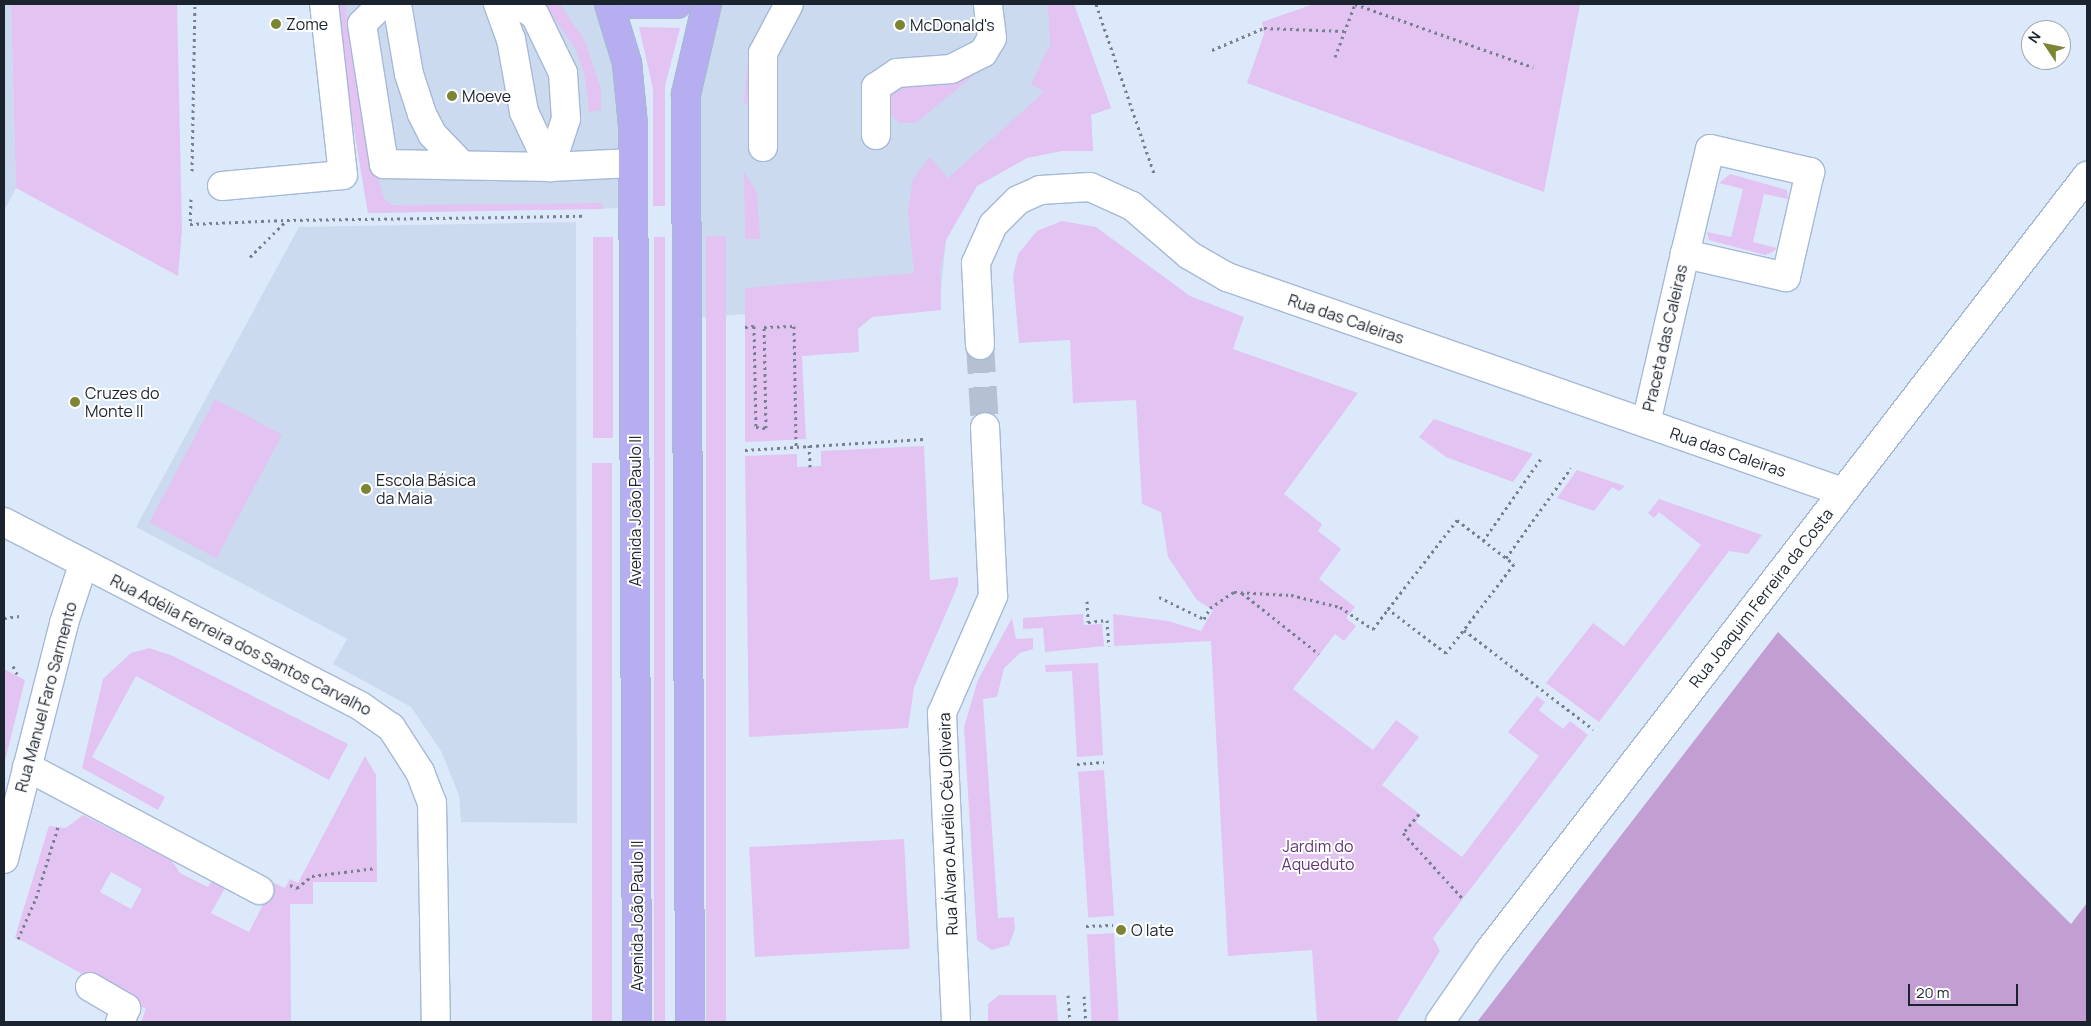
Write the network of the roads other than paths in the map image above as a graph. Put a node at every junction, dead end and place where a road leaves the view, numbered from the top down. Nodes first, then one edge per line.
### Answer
1 (324, 4) edge
2 (382, 4) edge
3 (397, 4) edge
4 (498, 4) edge
5 (518, 4) edge
6 (609, 4) edge
7 (633, 4) edge
8 (677, 4) edge
9 (707, 4) edge
10 (789, 4) edge
11 (988, 4) edge
12 (876, 135) dead end
13 (763, 147) dead end
14 (633, 163) junction
15 (461, 164) junction
16 (550, 167) junction
17 (2087, 176) edge
18 (222, 186) dead end
19 (1685, 254) junction
20 (980, 345) tunnel mouth
21 (1646, 423) junction
22 (985, 427) tunnel mouth
23 (1843, 492) junction
24 (4, 522) edge
25 (83, 564) junction
26 (27, 767) junction
27 (4, 859) edge
28 (259, 890) dead end
29 (90, 987) dead end
30 (120, 1022) edge
31 (436, 1022) edge
32 (637, 1022) edge
33 (690, 1022) edge
34 (956, 1022) edge
35 (1440, 1022) edge

1 - 18 street
2 - 15 street
3 - 15 street
4 - 16 street
5 - 16 street
6 - 14 main road, Avenida João Paulo II
7 - 8 main road
9 - 33 main road
10 - 13 street
11 - 12 street
14 - 16 street
14 - 32 main road, Avenida João Paulo II
15 - 16 street
17 - 23 street, Rua Joaquim Ferreira da Costa
19 - 19 street, Praceta das Caleiras
19 - 21 street, Praceta das Caleiras
20 - 21 street, Rua das Caleiras
21 - 23 street, Rua das Caleiras
22 - 34 street, Rua Álvaro Aurélio Céu Oliveira
23 - 35 street, Rua Joaquim Ferreira da Costa
24 - 25 street, Rua Adélia Ferreira dos Santos Carvalho
25 - 26 street, Rua Manuel Faro Sarmento
25 - 31 street, Rua Adélia Ferreira dos Santos Carvalho
26 - 27 street, Rua Manuel Faro Sarmento
26 - 28 street
29 - 30 street

